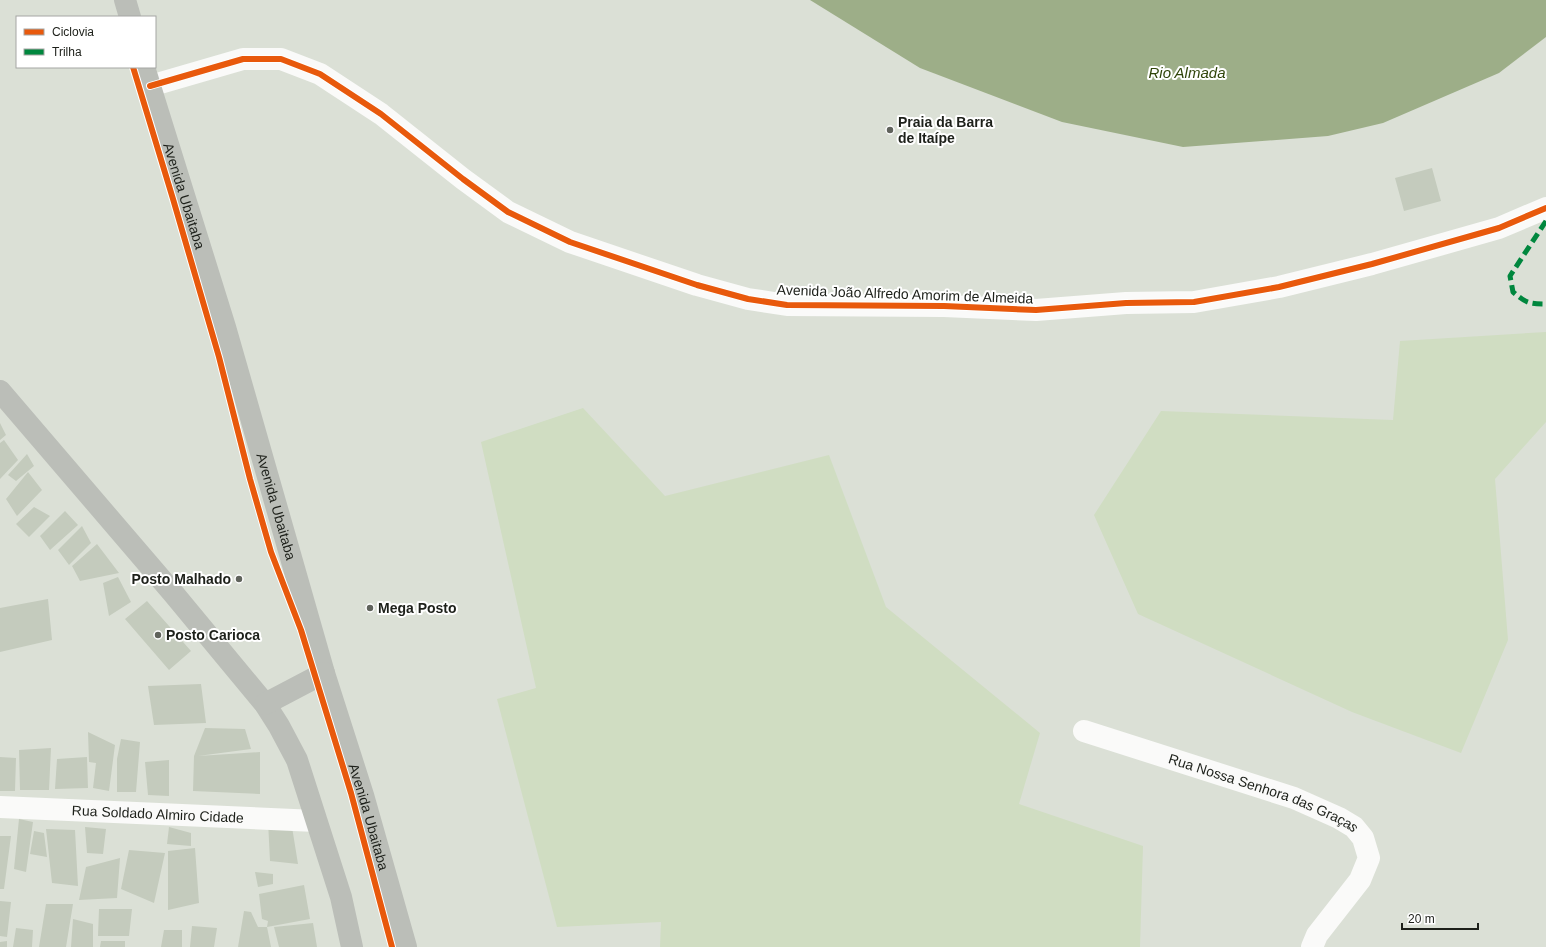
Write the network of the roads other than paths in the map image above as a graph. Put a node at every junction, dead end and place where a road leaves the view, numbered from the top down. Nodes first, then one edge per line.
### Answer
1 (125, 0) edge
2 (130, 16) edge
3 (147, 76) edge
4 (1546, 208) edge
5 (0, 391) edge
6 (324, 674) junction
7 (265, 704) junction
8 (1084, 731) dead end
9 (0, 807) edge
10 (316, 821) junction
11 (352, 947) edge
12 (406, 947) edge
13 (1312, 947) edge

1 - 2 main road
3 - 4 street, Avenida João Alfredo Amorim de Almeida
3 - 6 main road, Avenida Ubaitaba
5 - 7 main road
6 - 7 main road
6 - 12 main road, Avenida Ubaitaba
7 - 10 main road
8 - 13 street, Rua Nossa Senhora das Graças
9 - 10 street, Rua Soldado Almiro Cidade
10 - 11 main road

